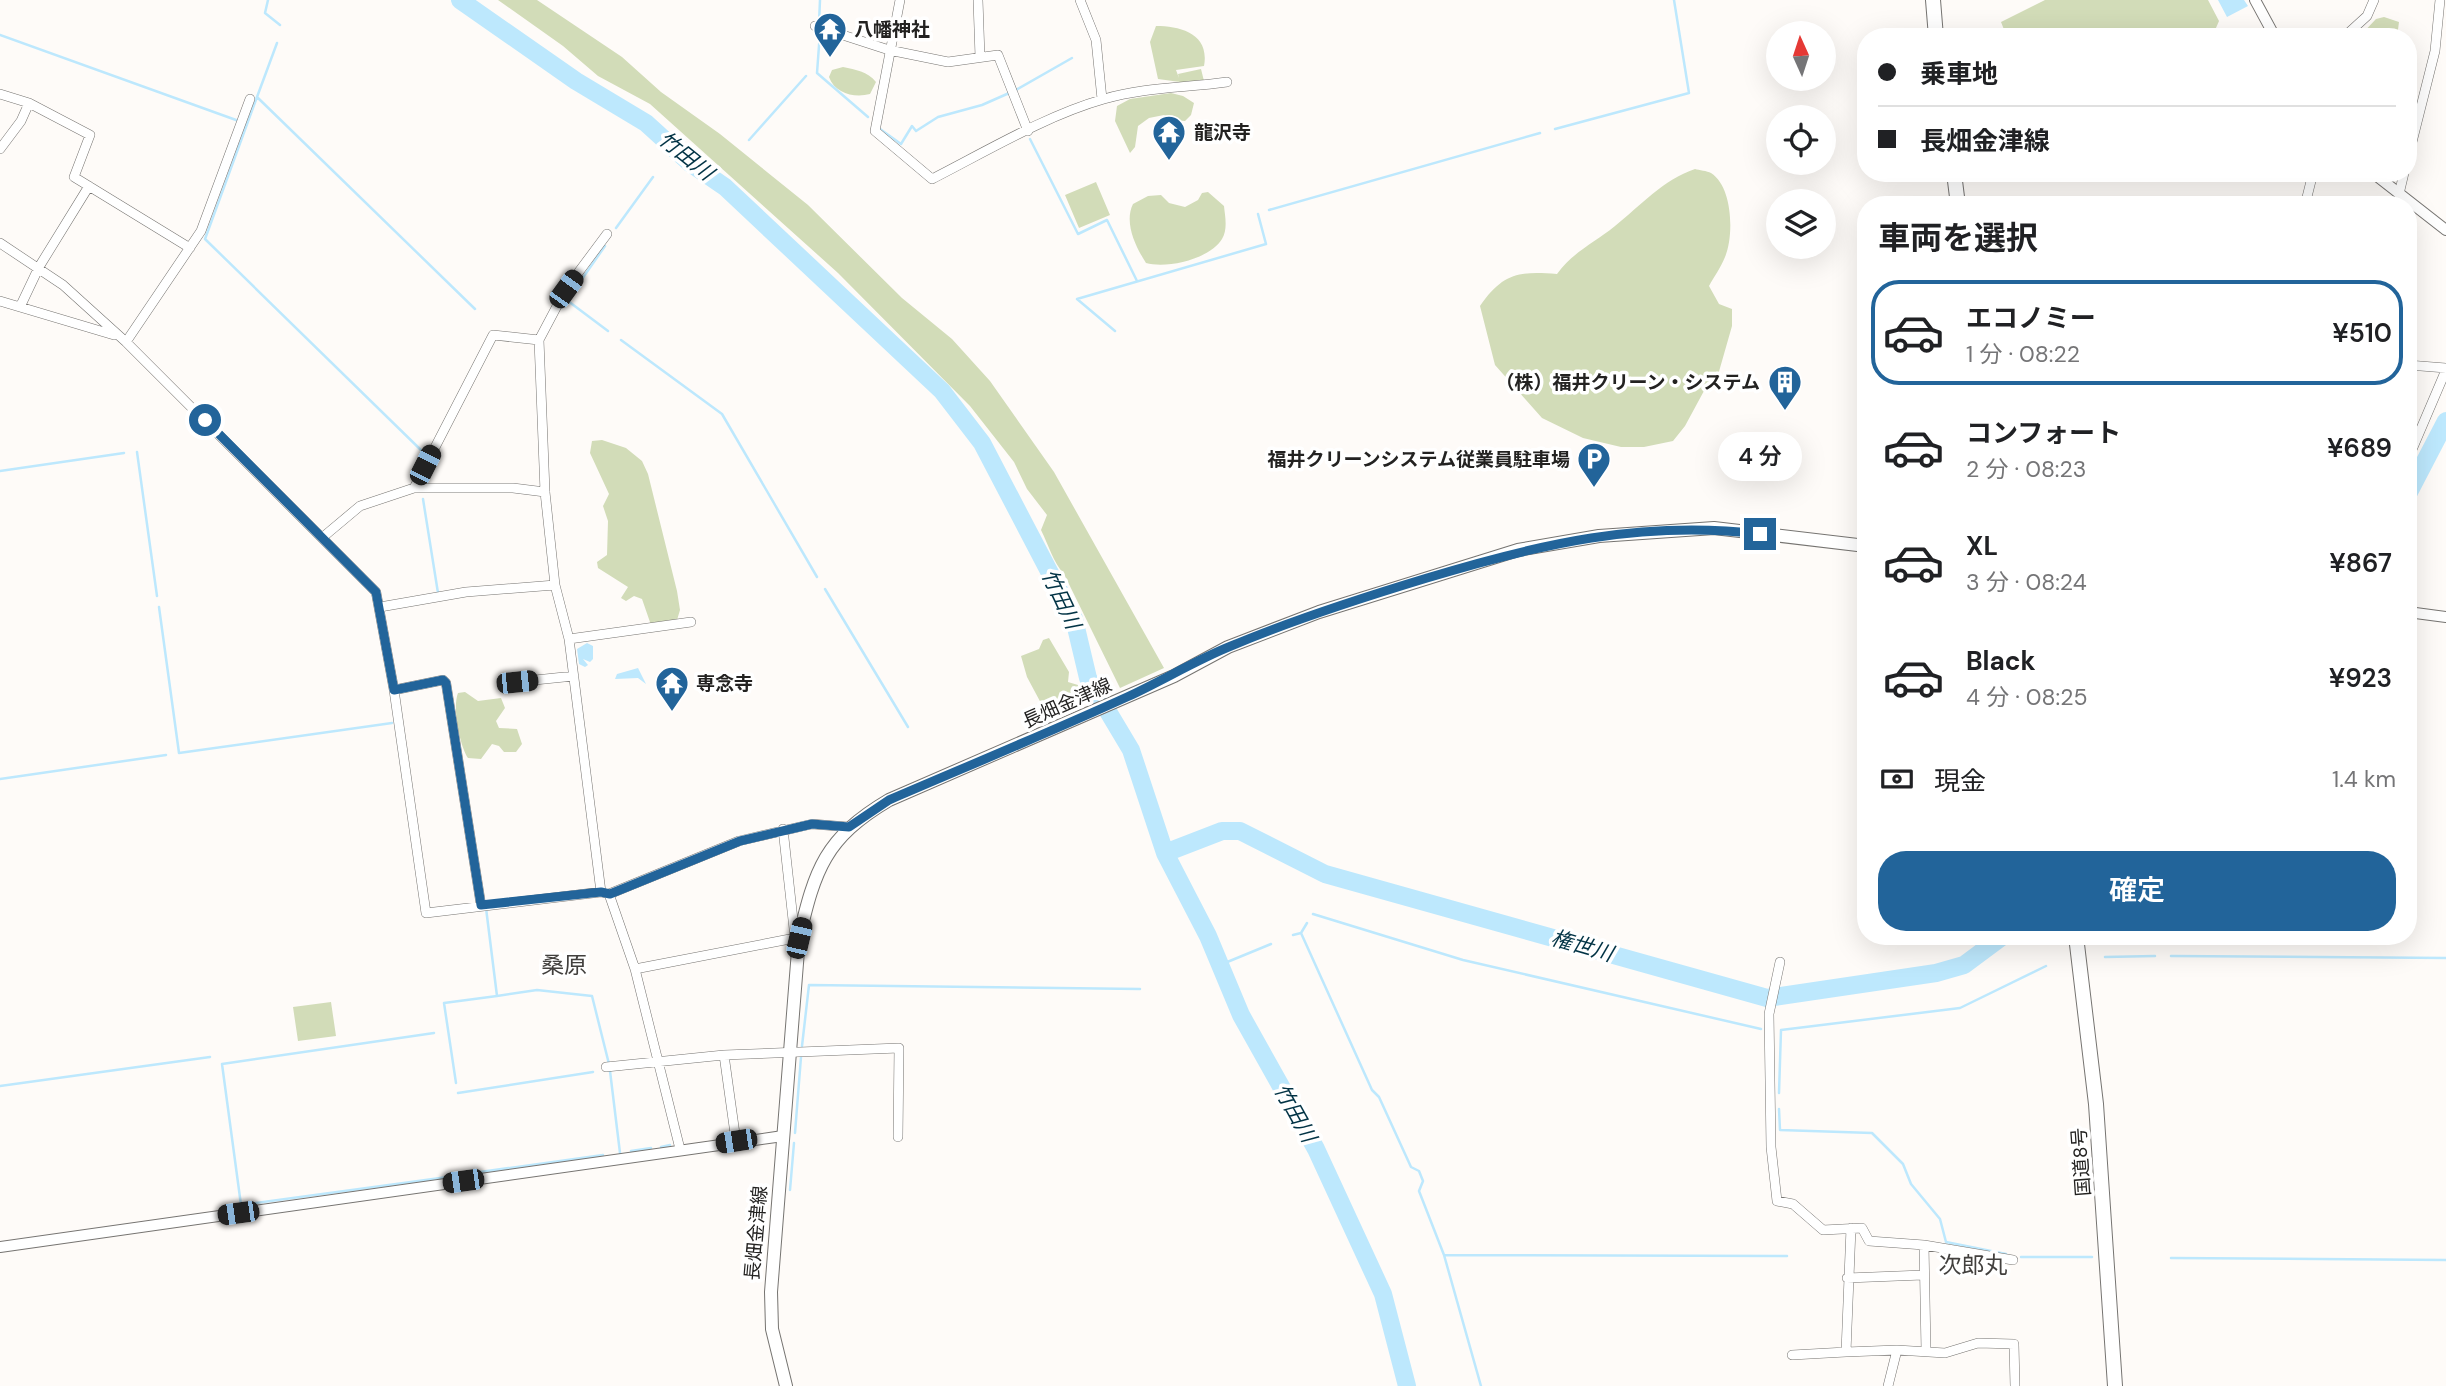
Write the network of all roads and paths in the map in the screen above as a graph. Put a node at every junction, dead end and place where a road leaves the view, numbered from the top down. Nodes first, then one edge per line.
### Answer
1 (900, 0) edge
2 (978, 0) edge
3 (1080, 0) edge
4 (1933, 0) edge
5 (2255, 0) edge
6 (2374, 0) edge
7 (2440, 0) edge
8 (815, 26) dead end
9 (1935, 28) edge
10 (2271, 28) edge
11 (2353, 28) edge
12 (888, 50) junction
13 (980, 57) junction
14 (1227, 82) dead end
15 (0, 94) edge
16 (250, 99) dead end
17 (1102, 99) junction
18 (29, 103) junction
19 (2417, 122) edge
20 (1028, 131) junction
21 (0, 149) edge
22 (2384, 182) edge
23 (2402, 182) edge
24 (89, 186) junction
25 (2399, 194) junction
26 (2402, 196) edge
27 (2417, 208) edge
28 (2446, 230) edge
29 (607, 234) dead end
30 (0, 243) edge
31 (190, 248) junction
32 (39, 267) junction
33 (0, 300) edge
34 (20, 307) junction
35 (116, 335) junction
36 (539, 340) junction
37 (126, 342) junction
38 (2417, 366) edge
39 (2446, 369) edge
40 (2417, 438) edge
41 (414, 488) junction
42 (545, 492) junction
43 (323, 537) junction
44 (1857, 545) edge
45 (555, 585) junction
46 (380, 607) junction
47 (2417, 613) edge
48 (2446, 617) edge
49 (691, 622) dead end
50 (569, 639) junction
51 (574, 676) junction
52 (505, 683) dead end
53 (394, 690) junction
54 (849, 827) junction
55 (783, 829) junction
56 (605, 893) junction
57 (481, 905) junction
58 (797, 938) junction
59 (2078, 945) edge
60 (1780, 962) dead end
61 (635, 968) junction
62 (792, 1051) junction
63 (723, 1055) junction
64 (658, 1060) junction
65 (606, 1067) dead end
66 (783, 1136) junction
67 (898, 1137) dead end
68 (736, 1141) junction
69 (680, 1149) junction
70 (1851, 1228) junction
71 (1924, 1245) junction
72 (0, 1247) edge
73 (2013, 1260) dead end
74 (1923, 1275) junction
75 (1847, 1278) junction
76 (1897, 1350) junction
77 (1926, 1350) junction
78 (1846, 1352) junction
79 (1792, 1355) dead end
80 (786, 1386) edge
81 (1888, 1386) edge
82 (2015, 1386) edge
83 (2115, 1386) edge

1 - 12 street
2 - 13 street
3 - 17 street
4 - 9 highway
5 - 10 street
6 - 11 street
7 - 19 street
8 - 12 street
12 - 13 street
12 - 20 street
13 - 20 street
14 - 17 street
15 - 18 street
16 - 31 street
17 - 20 street
18 - 21 street
18 - 24 street
22 - 25 street
23 - 25 street
24 - 31 street
24 - 32 street
25 - 26 street
27 - 28 street
29 - 36 street
30 - 32 street
31 - 37 street
32 - 34 street
32 - 35 street
33 - 34 street
34 - 35 street
35 - 37 street
36 - 41 street
36 - 42 street
37 - 43 street
38 - 39 street
39 - 40 street
41 - 42 street
41 - 43 street
42 - 45 street
43 - 46 street
44 - 54 main road, 長畑金津線
45 - 46 street
45 - 50 street
46 - 53 street
47 - 48 street
49 - 50 street
50 - 51 street
51 - 52 street
51 - 56 street
53 - 57 street
53 - 57 street
54 - 55 street
54 - 58 main road, 長畑金津線
55 - 56 street
55 - 58 street
56 - 57 street
56 - 61 street
58 - 61 street
58 - 62 main road, 長畑金津線
59 - 83 highway, 国道8号
60 - 70 street
61 - 64 street
62 - 63 street
62 - 66 main road, 長畑金津線
62 - 67 street
63 - 64 street
63 - 68 street
64 - 65 street
64 - 69 street
66 - 68 street
66 - 80 main road, 長畑金津線
68 - 69 street
69 - 72 street
70 - 71 street
70 - 75 street
71 - 73 street
71 - 74 street
74 - 75 street
74 - 77 street
75 - 78 street
76 - 77 street
76 - 78 street
76 - 81 street
77 - 82 street
78 - 79 street

